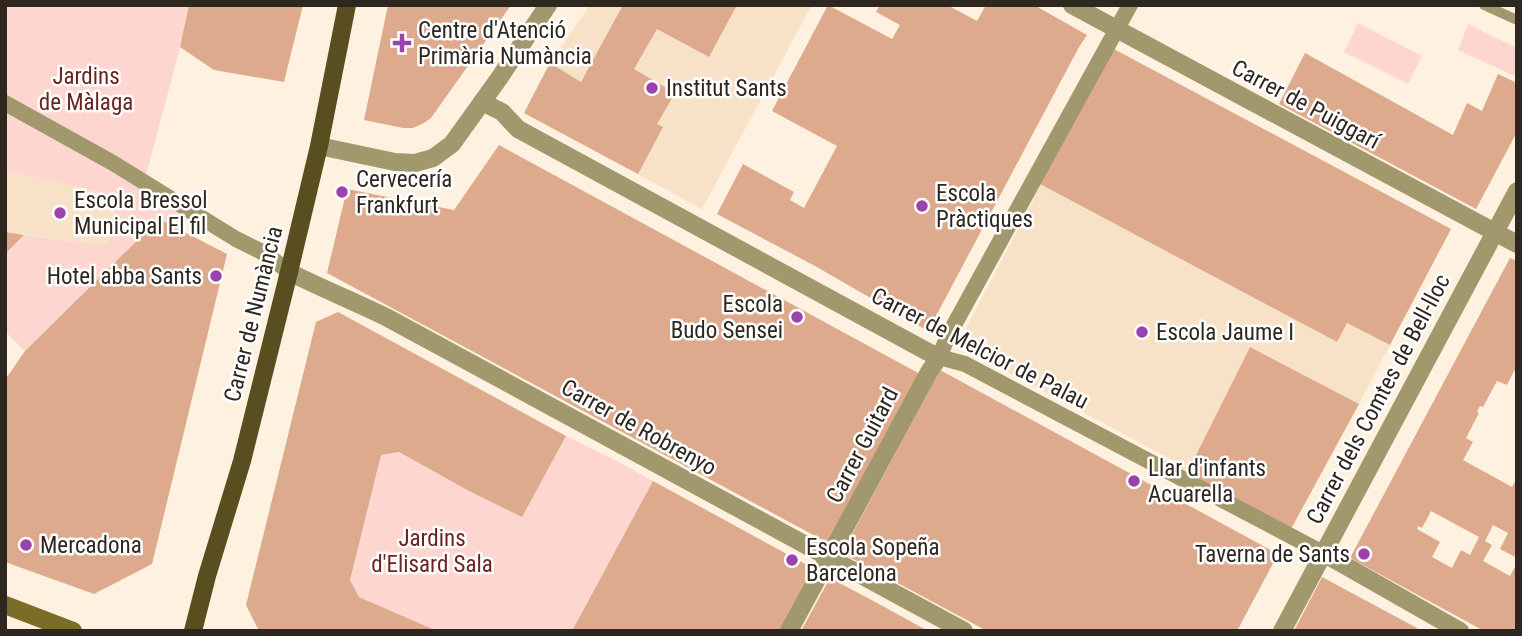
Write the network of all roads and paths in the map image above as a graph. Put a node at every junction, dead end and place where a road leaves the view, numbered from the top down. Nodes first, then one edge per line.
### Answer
1 (347, 5) edge
2 (548, 5) edge
3 (1130, 5) edge
4 (1484, 5) edge
5 (1083, 8) edge
6 (1517, 20) edge
7 (1116, 30) junction
8 (482, 102) junction
9 (5, 103) edge
10 (319, 146) junction
11 (1517, 191) edge
12 (1495, 233) junction
13 (1517, 244) edge
14 (289, 272) junction
15 (939, 357) junction
16 (1324, 553) junction
17 (829, 558) junction
18 (5, 605) edge
19 (73, 631) edge
20 (193, 631) edge
21 (789, 631) edge
22 (964, 631) edge
23 (1282, 631) edge
24 (1460, 631) edge

1 - 10 main road, Carrer de Numància
2 - 8 street
3 - 7 street
4 - 6 lane
5 - 7 street, Carrer de Puiggarí
7 - 12 street, Carrer de Puiggarí
7 - 15 street
8 - 10 street
8 - 15 street, Carrer de Melcior de Palau
9 - 14 street
10 - 14 main road, Carrer de Numància
11 - 12 street, Carrer dels Comtes de Bell-lloc
12 - 13 street, Carrer de Puiggarí
12 - 16 street, Carrer dels Comtes de Bell-lloc
14 - 17 street, Carrer de Robrenyo
14 - 20 main road, Carrer de Numància
15 - 16 street, Carrer de Melcior de Palau
15 - 17 street, Carrer Guitard
16 - 23 street, Carrer dels Comtes de Bell-lloc
16 - 24 street, Carrer de Melcior de Palau
17 - 21 street, Carrer Guitard
17 - 22 street, Carrer de Robrenyo
18 - 19 main road

